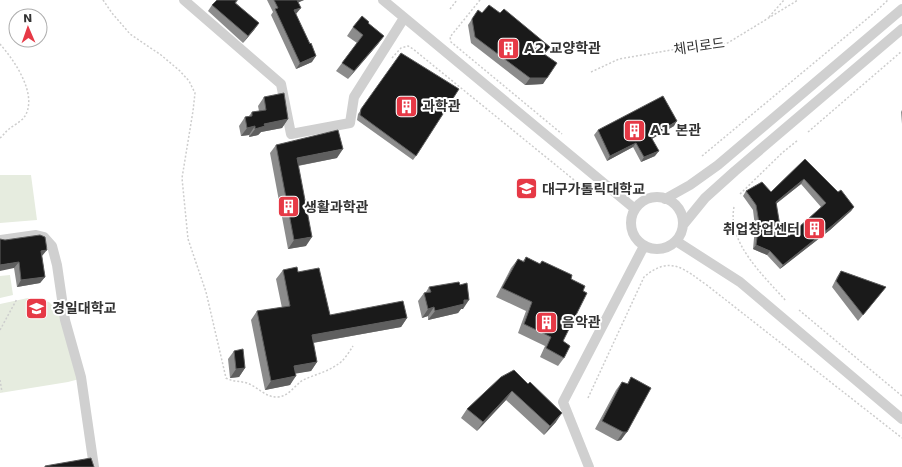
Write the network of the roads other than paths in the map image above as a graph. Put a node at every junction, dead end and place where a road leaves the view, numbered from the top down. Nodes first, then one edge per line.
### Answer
1 (184, 0) edge
2 (383, 0) edge
3 (901, 0) edge
4 (902, 9) edge
5 (404, 18) junction
6 (888, 21) junction
7 (902, 29) edge
8 (665, 199) junction
9 (635, 209) junction
10 (683, 225) junction
11 (0, 240) edge
12 (676, 241) junction
13 (644, 246) junction
14 (902, 419) edge
15 (94, 467) edge
16 (589, 467) edge

1 - 5 lane
2 - 5 lane
3 - 6 lane
4 - 6 lane
5 - 9 lane
6 - 8 lane
7 - 10 lane
8 - 9 lane
8 - 10 lane
9 - 13 lane
10 - 12 lane
11 - 15 lane
12 - 13 lane
12 - 14 lane
13 - 16 lane

